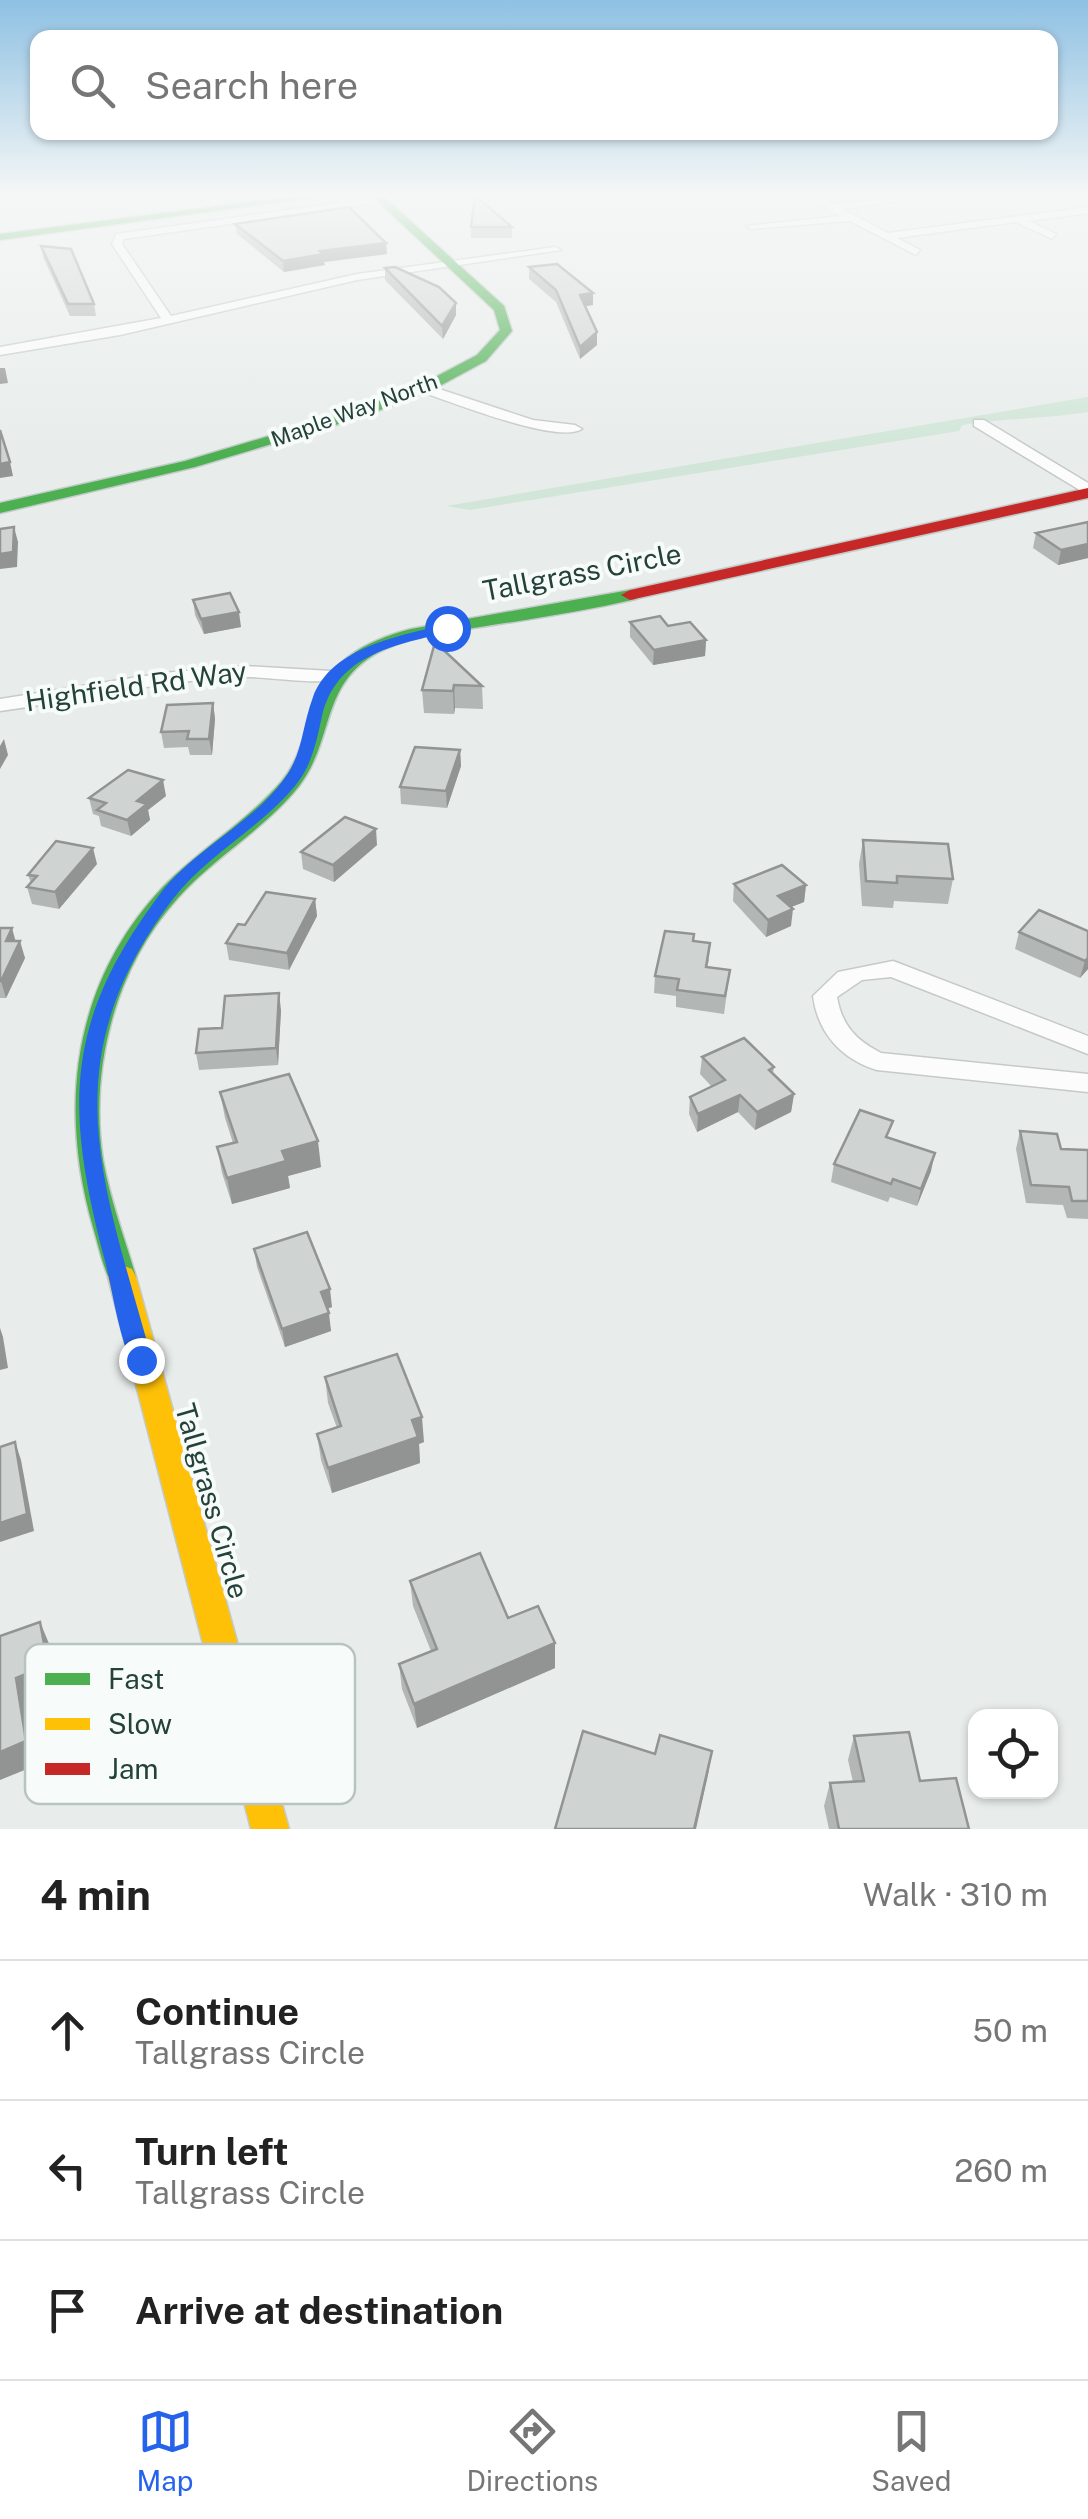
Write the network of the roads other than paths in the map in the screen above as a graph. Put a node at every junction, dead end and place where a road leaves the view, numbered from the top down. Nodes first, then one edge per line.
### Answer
1 (142, 281) edge
2 (340, 281) edge
3 (470, 281) edge
4 (168, 320) junction
5 (0, 351) edge
6 (420, 388) junction
7 (979, 422) dead end
8 (575, 429) dead end
9 (1088, 491) edge
10 (0, 508) edge
11 (331, 677) junction
12 (0, 705) edge
13 (1088, 1045) edge
14 (1088, 1083) edge
15 (220, 1644) edge
16 (263, 1804) edge
17 (270, 1829) edge

1 - 4 street
2 - 4 street
3 - 6 street, Maple Way North
4 - 5 street
6 - 8 street
6 - 10 street, Maple Way North
7 - 9 street
9 - 11 street, Tallgrass Circle
11 - 12 street, Highfield Rd Way
11 - 15 street, Tallgrass Circle
13 - 14 street
16 - 17 street, Tallgrass Circle

